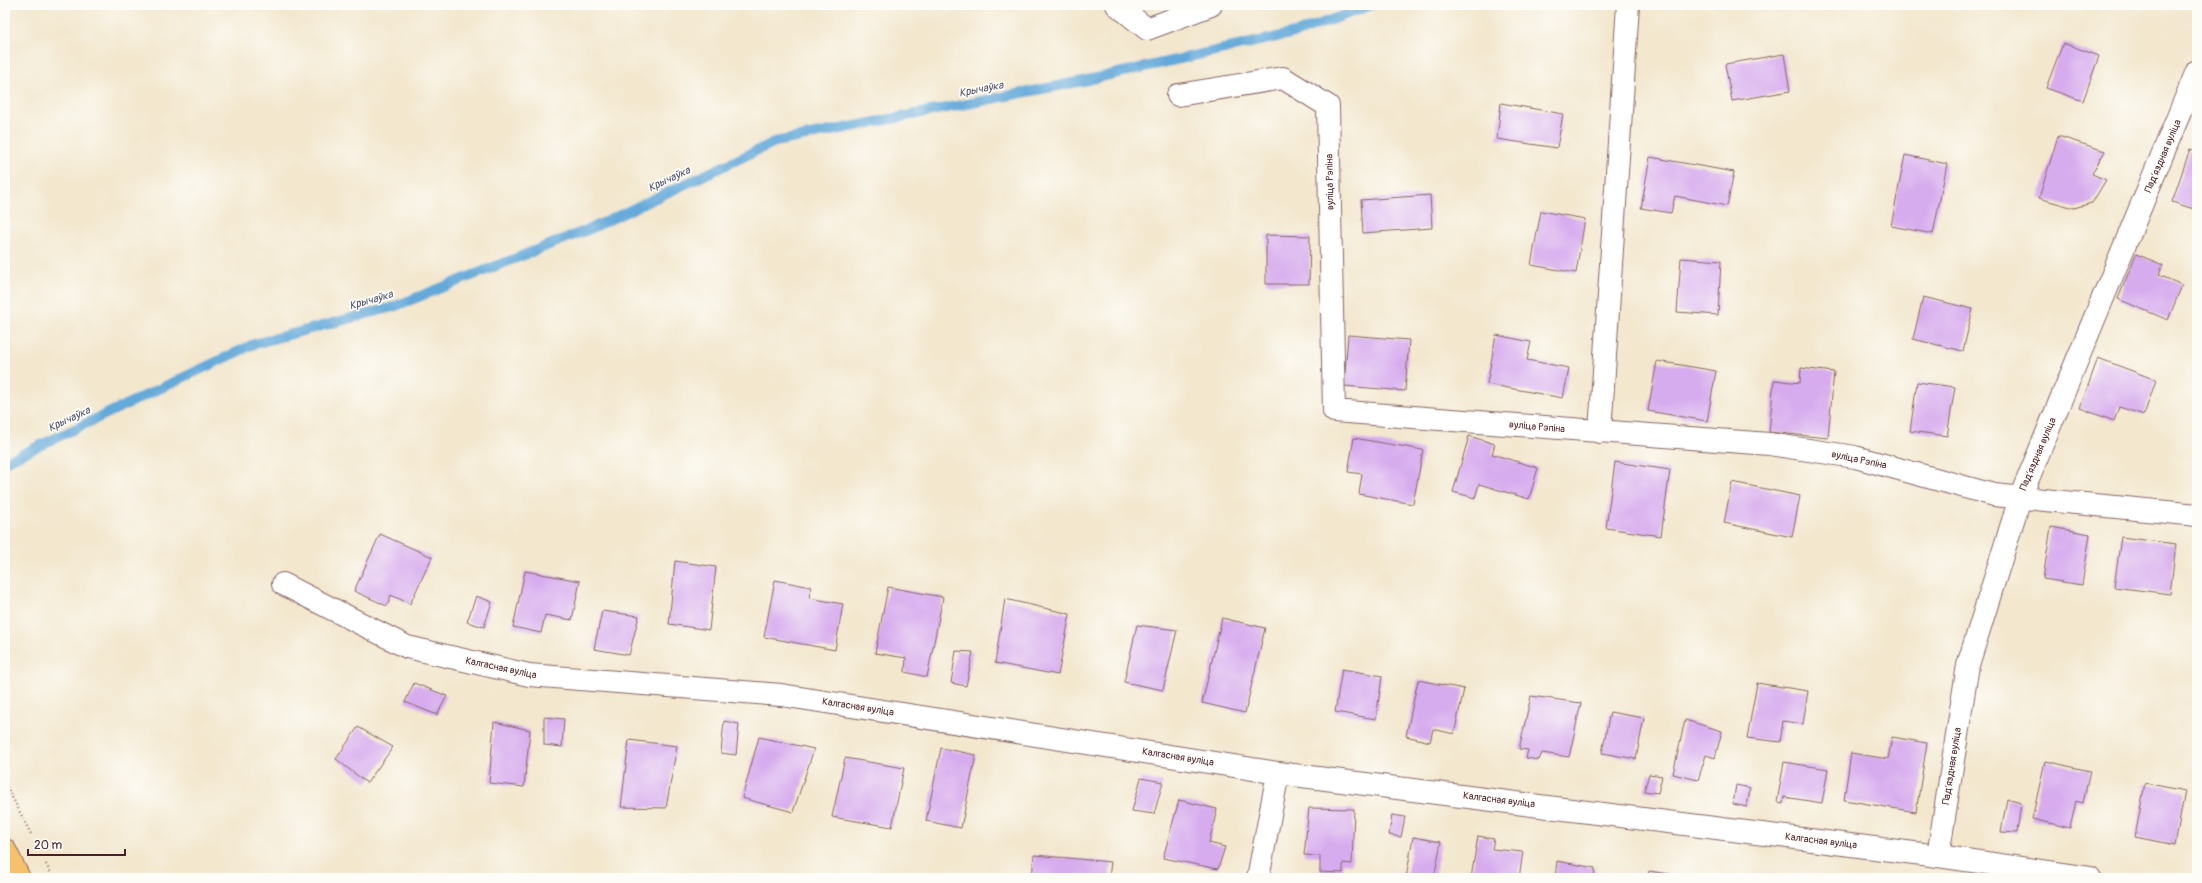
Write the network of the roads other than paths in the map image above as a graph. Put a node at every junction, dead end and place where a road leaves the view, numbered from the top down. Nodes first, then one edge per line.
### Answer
1 (1117, 5) edge
2 (1211, 5) edge
3 (1628, 5) edge
4 (2197, 71) edge
5 (1178, 95) dead end
6 (1600, 432) junction
7 (2020, 498) junction
8 (2197, 515) edge
9 (283, 584) dead end
10 (1278, 772) junction
11 (5, 850) edge
12 (1938, 856) junction
13 (19, 878) edge
14 (1258, 878) edge
15 (2090, 878) edge

1 - 2 street
3 - 6 street
4 - 7 street, Падʼяздная вуліца
5 - 6 street, вуліца Рэпіна
6 - 7 street, вуліца Рэпіна
7 - 8 street, вуліца Рэпіна
7 - 12 street, Падʼяздная вуліца
9 - 10 street, Калгасная вуліца
10 - 12 street, Калгасная вуліца
10 - 14 street
11 - 13 main road
12 - 15 street, Калгасная вуліца

